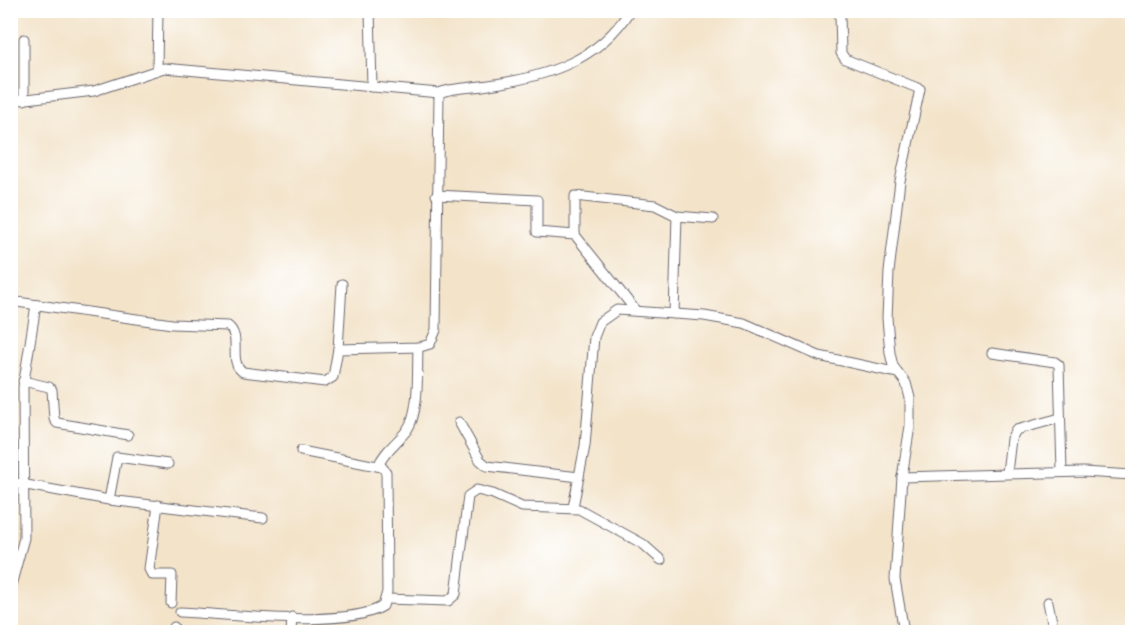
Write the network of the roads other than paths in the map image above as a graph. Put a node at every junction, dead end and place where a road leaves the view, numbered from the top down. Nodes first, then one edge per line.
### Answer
1 (158, 10) edge
2 (370, 10) edge
3 (630, 10) edge
4 (837, 10) edge
5 (24, 39) dead end
6 (157, 69) junction
7 (372, 87) junction
8 (439, 93) junction
9 (24, 100) junction
10 (10, 101) edge
11 (436, 195) junction
12 (677, 216) junction
13 (713, 219) dead end
14 (575, 235) junction
15 (342, 284) dead end
16 (10, 301) edge
17 (36, 305) junction
18 (636, 311) junction
19 (674, 314) junction
20 (418, 347) junction
21 (338, 349) junction
22 (992, 352) dead end
23 (898, 373) junction
24 (23, 381) junction
25 (1060, 418) junction
26 (459, 422) dead end
27 (128, 435) dead end
28 (301, 451) dead end
29 (168, 464) dead end
30 (378, 466) junction
31 (1062, 472) junction
32 (1007, 473) junction
33 (1132, 475) edge
34 (579, 477) junction
35 (902, 477) junction
36 (10, 482) edge
37 (24, 484) junction
38 (110, 500) junction
39 (158, 506) junction
40 (573, 507) junction
41 (262, 518) dead end
42 (661, 560) dead end
43 (10, 589) edge
44 (386, 599) junction
45 (1048, 602) dead end
46 (171, 603) dead end
47 (180, 612) dead end
48 (292, 616) junction
49 (291, 633) edge
50 (904, 633) edge
51 (1054, 633) edge

1 - 6 street
2 - 7 street
3 - 8 street
4 - 23 street
5 - 9 street
6 - 7 street
6 - 9 street
7 - 8 street
8 - 11 street
9 - 10 street
11 - 14 street
11 - 20 street
12 - 13 street
12 - 14 street
12 - 19 street
14 - 18 street
15 - 21 street
16 - 17 street
17 - 21 street
17 - 24 street
18 - 19 street
18 - 34 street
19 - 23 street
20 - 21 street
20 - 30 street
22 - 25 street
23 - 35 street
24 - 27 street
24 - 37 street
25 - 31 street
25 - 32 street
26 - 34 street
28 - 30 street
29 - 38 street
30 - 44 street
31 - 32 street
31 - 33 street
32 - 35 street
34 - 40 street
35 - 50 street
36 - 37 street
37 - 38 street
37 - 43 street
38 - 39 street
39 - 41 street
39 - 46 street
40 - 42 street
40 - 44 street
44 - 48 street
45 - 51 street
47 - 48 street
48 - 49 street

